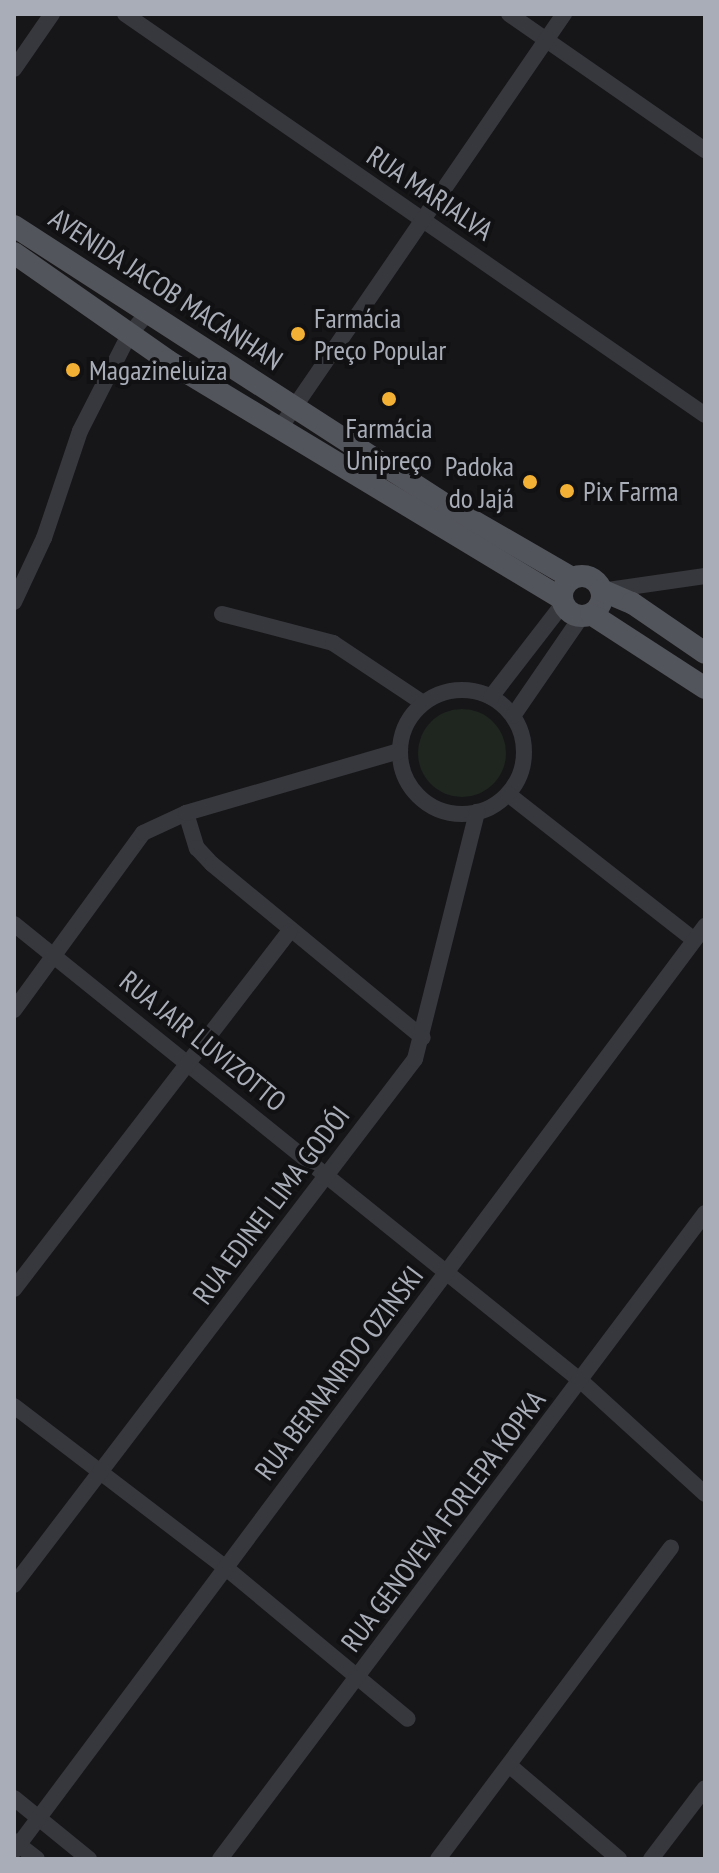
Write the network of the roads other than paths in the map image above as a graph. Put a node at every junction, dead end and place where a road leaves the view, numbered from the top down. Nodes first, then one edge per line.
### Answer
1 (52, 14) edge
2 (125, 14) edge
3 (509, 14) edge
4 (564, 14) edge
5 (547, 40) junction
6 (14, 69) edge
7 (705, 150) edge
8 (424, 221) junction
9 (14, 226) edge
10 (14, 253) edge
11 (146, 315) junction
12 (129, 335) junction
13 (293, 406) junction
14 (705, 415) edge
15 (280, 428) junction
16 (705, 576) edge
17 (601, 590) junction
18 (14, 602) edge
19 (574, 602) junction
20 (222, 614) dead end
21 (654, 619) junction
22 (634, 644) junction
23 (705, 653) edge
24 (705, 688) edge
25 (491, 697) junction
26 (423, 703) junction
27 (513, 716) junction
28 (400, 751) junction
29 (508, 794) junction
30 (477, 812) junction
31 (186, 813) junction
32 (14, 924) edge
33 (705, 926) edge
34 (289, 932) junction
35 (694, 940) junction
36 (55, 955) junction
37 (14, 1010) edge
38 (423, 1038) junction
39 (187, 1060) junction
40 (326, 1175) junction
41 (705, 1213) edge
42 (447, 1273) junction
43 (14, 1289) edge
44 (581, 1381) junction
45 (14, 1406) edge
46 (100, 1472) junction
47 (705, 1494) edge
48 (671, 1548) dead end
49 (226, 1568) junction
50 (14, 1585) edge
51 (355, 1681) junction
52 (408, 1719) dead end
53 (509, 1765) junction
54 (705, 1788) edge
55 (14, 1798) edge
56 (37, 1817) junction
57 (16, 1846) edge
58 (37, 1859) edge
59 (89, 1859) edge
60 (220, 1859) edge
61 (438, 1859) edge
62 (619, 1859) edge
63 (651, 1859) edge

1 - 6 street
2 - 8 street, RUA MARIALVA
3 - 5 street
4 - 5 street
5 - 7 street
5 - 8 street
8 - 13 street
8 - 14 street, RUA MARIALVA
9 - 11 main road, AVENIDA JACOB MACANHAN
10 - 12 main road, AVENIDA JACOB MACANHAN
11 - 12 street
11 - 13 main road, AVENIDA JACOB MACANHAN
12 - 15 main road, AVENIDA JACOB MACANHAN
12 - 18 street
13 - 15 street
13 - 19 main road, AVENIDA JACOB MACANHAN
15 - 19 main road, AVENIDA JACOB MACANHAN
16 - 17 street
17 - 19 main road
17 - 19 main road
17 - 21 main road
19 - 22 main road, AVENIDA JACOB MACANHAN
19 - 25 street
19 - 27 street
20 - 26 street
21 - 22 main road
21 - 23 main road
22 - 24 main road, AVENIDA JACOB MACANHAN
25 - 26 street
25 - 27 street
26 - 28 street
27 - 29 street
28 - 30 street
28 - 31 street
29 - 30 street
29 - 35 street
30 - 38 street, RUA EDINEI LIMA GODÓI
31 - 34 street
31 - 36 street
32 - 36 street, RUA JAIR LUVIZOTTO
33 - 35 street, RUA BERNANRDO OZINSKI
34 - 38 street
34 - 39 street
35 - 42 street, RUA BERNANRDO OZINSKI
36 - 37 street
36 - 39 street, RUA JAIR LUVIZOTTO
38 - 40 street, RUA EDINEI LIMA GODÓI
39 - 40 street, RUA JAIR LUVIZOTTO
39 - 43 street
40 - 42 street, RUA JAIR LUVIZOTTO
40 - 46 street, RUA EDINEI LIMA GODÓI
41 - 44 street, RUA GENOVEVA FORLEPA KOPKA
42 - 44 street, RUA JAIR LUVIZOTTO
42 - 49 street, RUA BERNANRDO OZINSKI
44 - 47 street, RUA JAIR LUVIZOTTO
44 - 51 street, RUA GENOVEVA FORLEPA KOPKA
45 - 46 street
46 - 49 street
46 - 50 street, RUA EDINEI LIMA GODÓI
48 - 53 street
49 - 51 street
49 - 56 street, RUA BERNANRDO OZINSKI
51 - 52 street
51 - 60 street, RUA GENOVEVA FORLEPA KOPKA
53 - 61 street
53 - 62 street
54 - 63 street
55 - 56 street
56 - 57 street, RUA BERNANRDO OZINSKI
56 - 59 street
57 - 58 street

